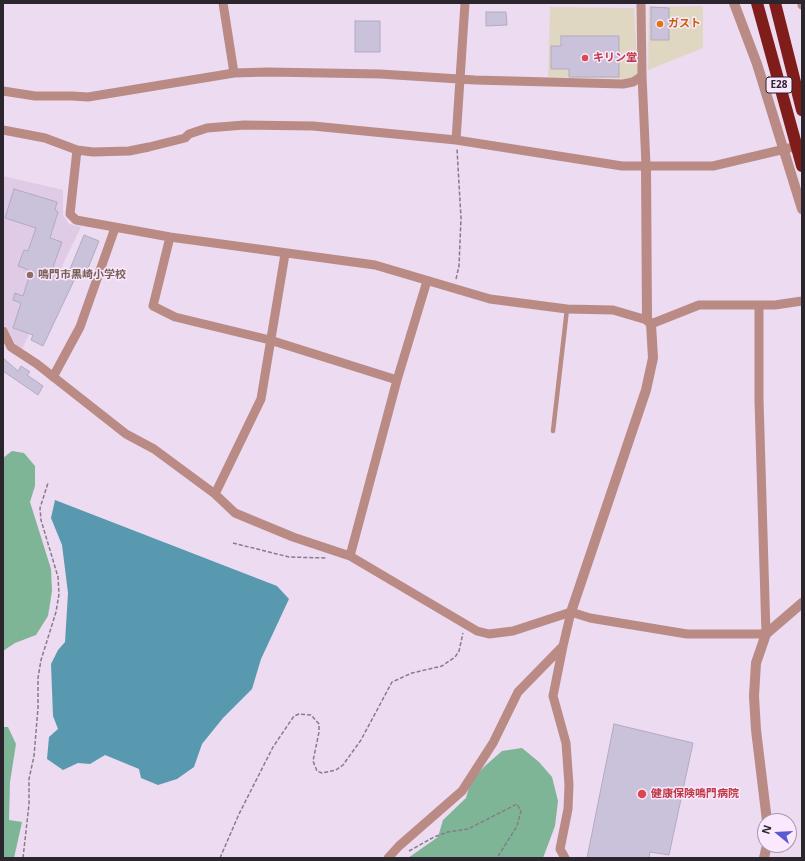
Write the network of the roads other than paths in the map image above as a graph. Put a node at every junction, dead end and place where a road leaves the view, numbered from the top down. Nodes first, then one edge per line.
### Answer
1 (223, 3) edge
2 (465, 3) edge
3 (641, 3) edge
4 (734, 3) edge
5 (757, 3) edge
6 (775, 3) edge
7 (234, 73) junction
8 (642, 76) junction
9 (461, 78) junction
10 (3, 91) edge
11 (802, 110) edge
12 (3, 130) edge
13 (456, 140) junction
14 (802, 145) edge
15 (77, 150) junction
16 (783, 150) junction
17 (646, 166) junction
18 (802, 166) edge
19 (802, 209) edge
20 (115, 228) junction
21 (170, 237) junction
22 (285, 254) junction
23 (426, 281) junction
24 (802, 301) edge
25 (759, 305) junction
26 (567, 309) junction
27 (649, 322) junction
28 (3, 331) edge
29 (270, 340) junction
30 (53, 377) junction
31 (397, 380) junction
32 (553, 431) dead end
33 (215, 494) junction
34 (350, 556) junction
35 (802, 603) edge
36 (571, 612) junction
37 (766, 634) junction
38 (563, 646) junction
39 (766, 813) edge
40 (388, 858) edge
41 (565, 858) edge

1 - 7 street
2 - 9 street
3 - 8 street
4 - 16 street
5 - 18 highway, E28, bridge
6 - 11 highway, E28
7 - 9 street
7 - 10 street
8 - 9 street
8 - 17 street
9 - 13 street
12 - 15 street
13 - 15 street
13 - 17 street
14 - 16 street
15 - 20 street
16 - 17 street
16 - 19 street
17 - 27 street
20 - 21 street
20 - 30 street
21 - 22 street
21 - 29 street
22 - 23 street
22 - 29 street
23 - 26 street
23 - 31 street
24 - 25 street
25 - 27 street
25 - 37 street
26 - 27 street
26 - 32 lane
27 - 36 street
28 - 30 street
29 - 31 street
29 - 33 street
30 - 33 street
31 - 34 street
33 - 34 street
34 - 36 street
35 - 37 street
36 - 37 street
36 - 38 street
37 - 39 street
38 - 40 street
38 - 41 street

